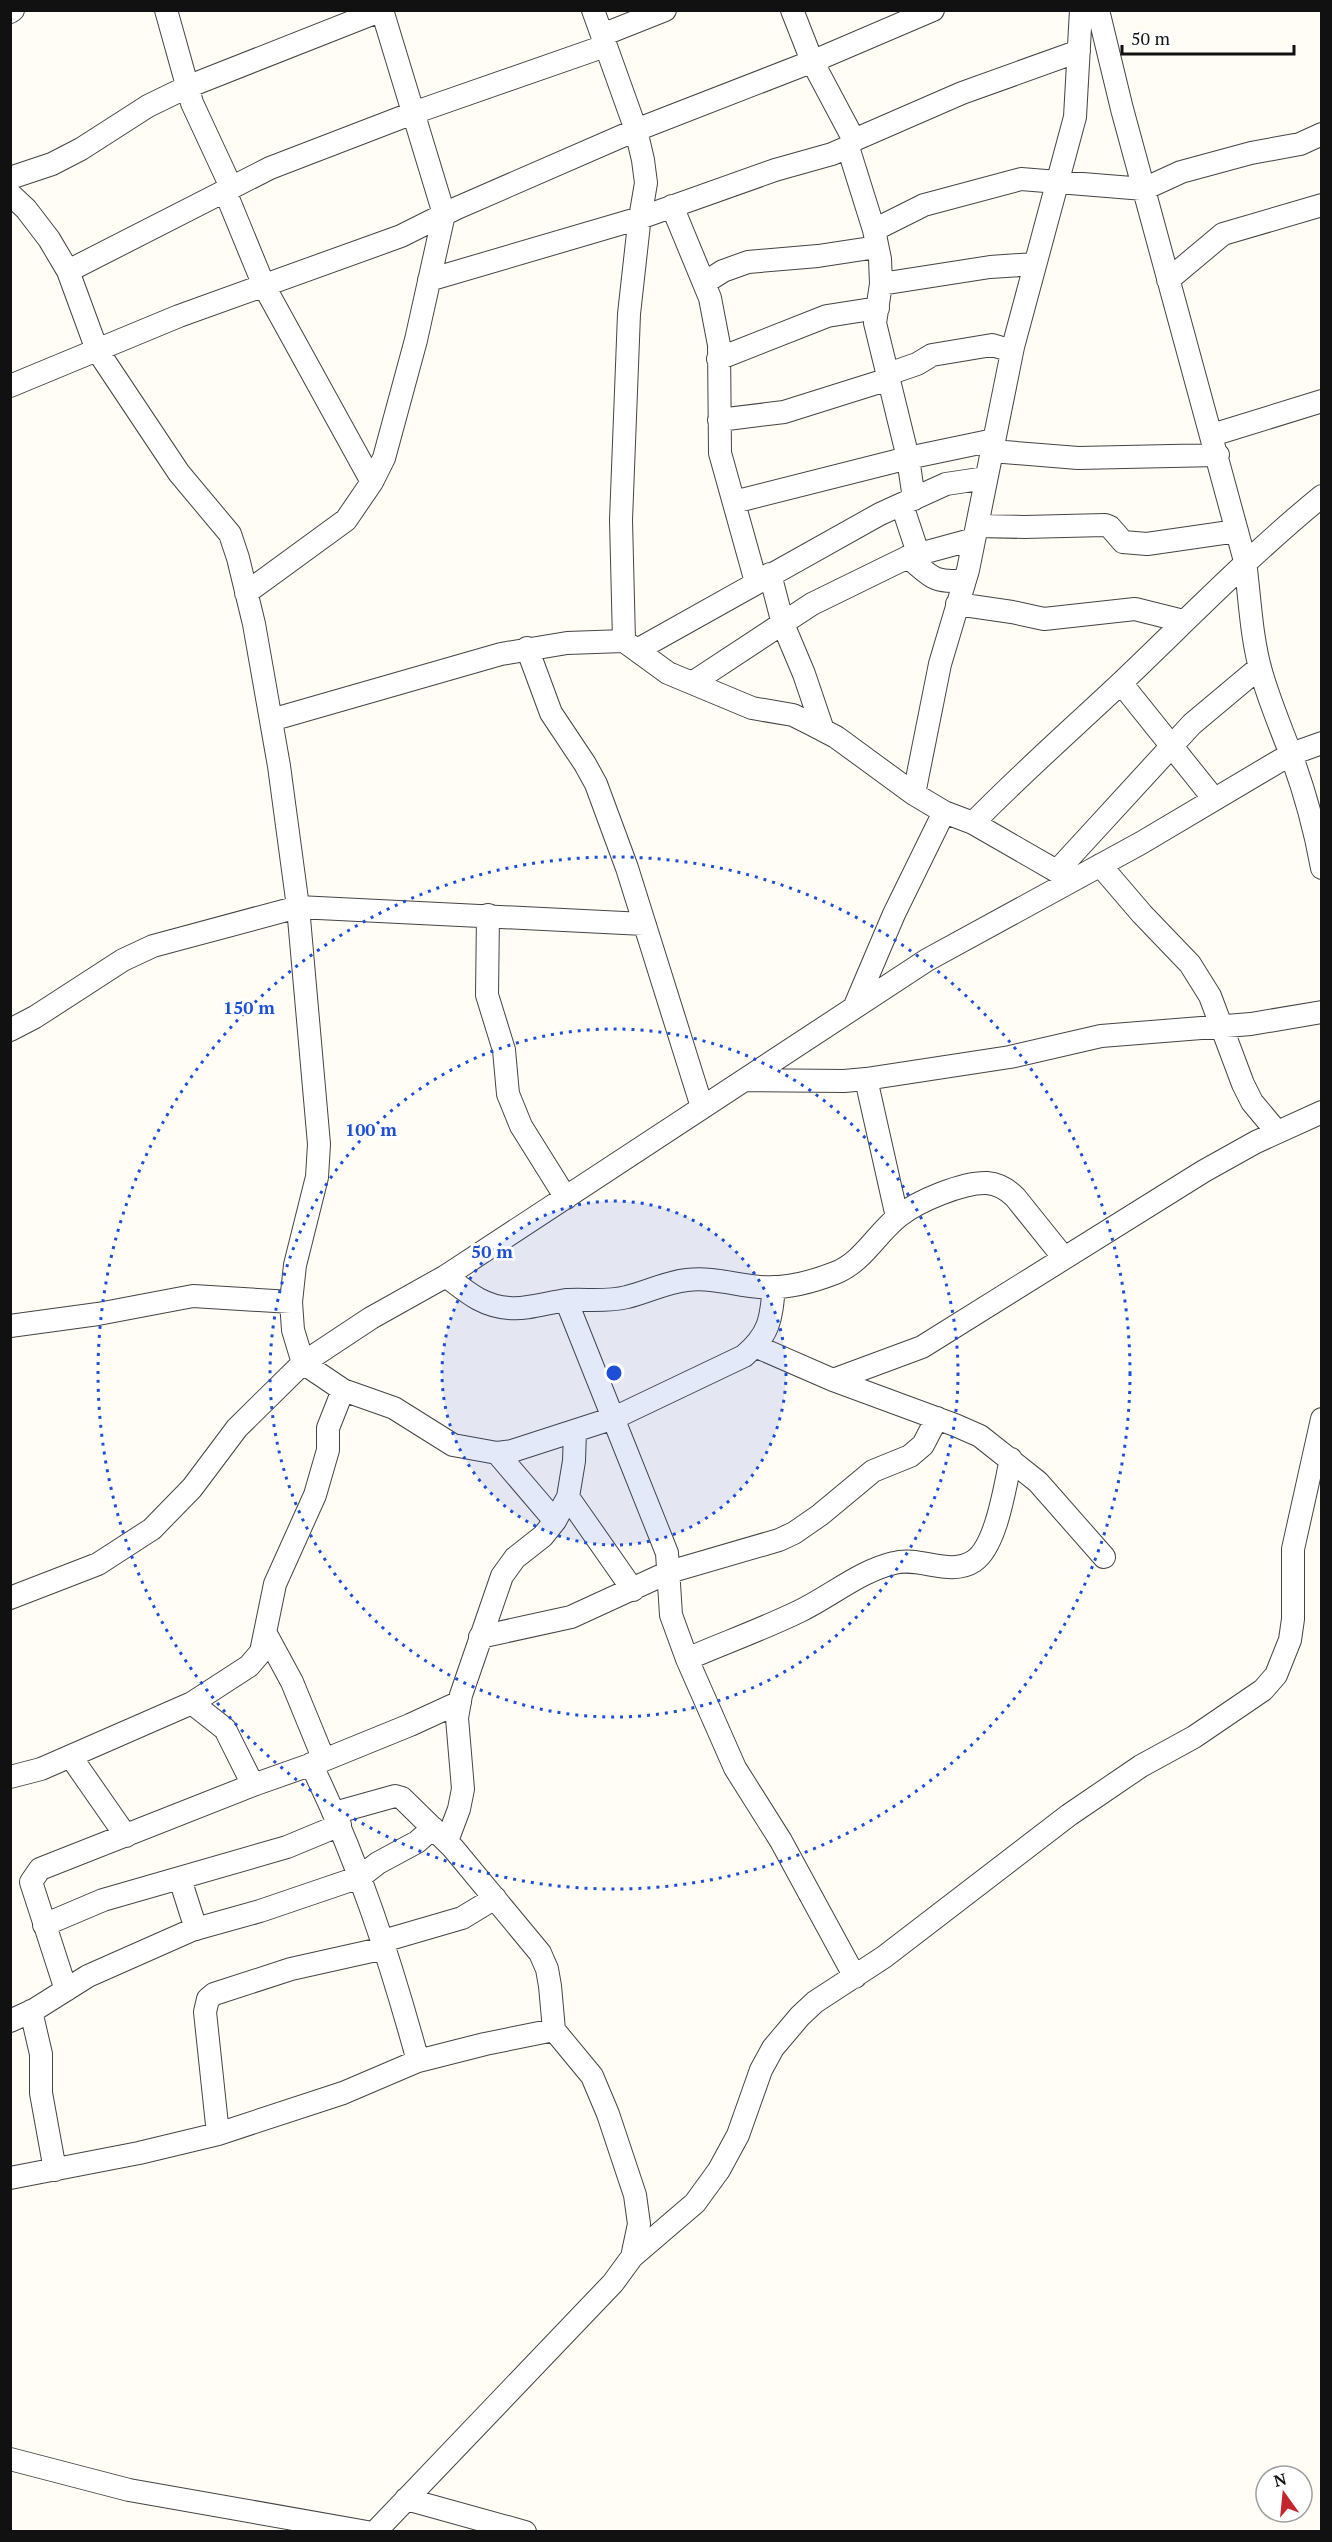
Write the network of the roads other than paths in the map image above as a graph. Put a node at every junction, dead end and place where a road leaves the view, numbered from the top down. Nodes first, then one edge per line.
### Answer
1 (166, 10) edge
2 (593, 10) edge
3 (664, 10) edge
4 (792, 10) edge
5 (933, 10) edge
6 (1082, 10) edge
7 (1098, 10) edge
8 (382, 11) edge
9 (603, 40) junction
10 (1079, 51) junction
11 (812, 61) junction
12 (187, 87) junction
13 (412, 113) junction
14 (636, 130) junction
15 (1322, 134) edge
16 (851, 144) junction
17 (10, 178) edge
18 (1058, 183) junction
19 (228, 189) junction
20 (1144, 189) junction
21 (10, 194) edge
22 (1322, 205) edge
23 (672, 206) junction
24 (444, 214) junction
25 (640, 218) junction
26 (876, 238) junction
27 (1035, 264) junction
28 (68, 271) junction
29 (429, 280) junction
30 (1168, 280) junction
31 (704, 283) junction
32 (881, 284) junction
33 (264, 286) junction
34 (878, 308) junction
35 (98, 350) junction
36 (1012, 351) junction
37 (718, 359) junction
38 (888, 376) junction
39 (10, 386) edge
40 (1322, 401) edge
41 (719, 420) junction
42 (1215, 445) junction
43 (993, 446) junction
44 (908, 458) junction
45 (986, 478) junction
46 (372, 482) junction
47 (1322, 496) edge
48 (734, 502) junction
49 (908, 502) junction
50 (1237, 531) junction
51 (975, 532) junction
52 (913, 555) junction
53 (1245, 561) junction
54 (763, 578) junction
55 (965, 580) junction
56 (246, 593) junction
57 (957, 604) junction
58 (1183, 621) junction
59 (783, 624) junction
60 (631, 646) junction
61 (526, 648) junction
62 (1260, 667) junction
63 (1121, 682) junction
64 (692, 683) junction
65 (271, 720) junction
66 (823, 730) junction
67 (1322, 742) edge
68 (1172, 747) junction
69 (1291, 754) junction
70 (914, 794) junction
71 (1214, 799) junction
72 (944, 812) junction
73 (973, 823) junction
74 (1100, 865) junction
75 (1322, 868) edge
76 (1064, 876) junction
77 (298, 908) junction
78 (488, 915) junction
79 (644, 924) junction
80 (854, 1008) junction
81 (1322, 1012) edge
82 (1222, 1026) junction
83 (10, 1030) edge
84 (866, 1079) junction
85 (745, 1080) junction
86 (702, 1107) junction
87 (1322, 1112) edge
88 (1277, 1132) junction
89 (566, 1198) junction
90 (897, 1217) junction
91 (1064, 1258) junction
92 (446, 1276) junction
93 (774, 1287) junction
94 (566, 1300) junction
95 (291, 1302) junction
96 (10, 1326) edge
97 (755, 1346) junction
98 (303, 1363) junction
99 (833, 1380) junction
100 (343, 1390) junction
101 (937, 1418) junction
102 (614, 1419) junction
103 (1322, 1419) edge
104 (575, 1431) junction
105 (497, 1453) junction
106 (1011, 1459) junction
107 (568, 1497) junction
108 (555, 1521) junction
109 (1104, 1557) dead end
110 (669, 1572) junction
111 (633, 1590) junction
112 (10, 1598) edge
113 (266, 1634) junction
114 (480, 1637) junction
115 (687, 1659) junction
116 (460, 1702) junction
117 (192, 1703) junction
118 (71, 1756) junction
119 (317, 1762) junction
120 (10, 1777) edge
121 (253, 1785) junction
122 (337, 1819) junction
123 (440, 1835) junction
124 (126, 1836) junction
125 (360, 1877) junction
126 (180, 1879) junction
127 (495, 1898) junction
128 (44, 1925) junction
129 (196, 1929) junction
130 (384, 1944) junction
131 (855, 1977) junction
132 (66, 1990) junction
133 (31, 2011) junction
134 (10, 2020) edge
135 (554, 2030) junction
136 (418, 2061) junction
137 (218, 2134) junction
138 (55, 2170) junction
139 (10, 2178) edge
140 (632, 2257) junction
141 (10, 2459) edge
142 (406, 2499) junction
143 (367, 2532) edge
144 (375, 2532) edge
145 (525, 2532) edge

1 - 12 street
2 - 9 street
3 - 9 street
4 - 11 street
5 - 11 street
6 - 10 street
7 - 20 street
8 - 12 street
8 - 13 street
9 - 13 street
9 - 14 street
10 - 16 street
10 - 18 street
11 - 14 street
11 - 16 street
12 - 17 street
12 - 19 street
13 - 19 street
13 - 24 street
14 - 24 street
14 - 25 street
15 - 20 street
16 - 23 street
16 - 26 street
18 - 20 street
18 - 26 street
18 - 27 street
19 - 28 street
19 - 33 street
20 - 30 street
21 - 28 street
22 - 30 street
23 - 25 street
23 - 31 street
24 - 29 street
24 - 33 street
25 - 29 street
25 - 60 street
26 - 31 street
26 - 32 street
27 - 32 street
27 - 36 street
28 - 35 street
29 - 46 street
30 - 42 street
31 - 37 street
32 - 34 street
33 - 35 street
33 - 46 street
34 - 37 street
34 - 38 street
35 - 39 street
35 - 56 street
36 - 38 street
36 - 43 street
37 - 41 street
38 - 41 street
38 - 44 street
40 - 42 street
41 - 48 street
42 - 43 street
42 - 50 street
43 - 44 street
43 - 45 street
44 - 48 street
44 - 49 street
45 - 49 street
45 - 51 street
46 - 56 street
47 - 53 street
48 - 54 street
49 - 52 street
49 - 54 street
50 - 51 street
50 - 53 street
51 - 52 street
51 - 55 street
52 - 55 street
52 - 59 street
53 - 58 street
53 - 62 street
54 - 59 street
54 - 60 street
55 - 57 street
56 - 65 street
57 - 58 street
57 - 70 street
58 - 63 street
59 - 64 street
59 - 66 street
60 - 61 street
60 - 64 street
61 - 65 street
61 - 79 street
62 - 68 street
62 - 69 street
63 - 68 street
63 - 73 street
64 - 66 street
65 - 77 street
66 - 70 street
67 - 69 street
68 - 71 street
68 - 76 street
69 - 71 street
69 - 75 street
70 - 72 street
71 - 74 street
72 - 73 street
72 - 80 street
73 - 76 street
74 - 76 street
74 - 82 street
76 - 80 street
77 - 78 street
77 - 83 street
77 - 95 street
78 - 79 street
78 - 89 street
79 - 86 street
80 - 85 street
81 - 82 street
82 - 84 street
82 - 88 street
84 - 85 street
84 - 90 street
85 - 86 street
86 - 89 street
87 - 88 street
88 - 91 street
89 - 92 street
90 - 91 street
90 - 93 street
91 - 99 street
92 - 94 street
92 - 98 street
93 - 94 street
93 - 97 street
94 - 102 street
95 - 96 street
95 - 98 street
97 - 99 street
97 - 102 street
98 - 100 street
98 - 112 street
99 - 101 street
100 - 105 street
100 - 113 street
101 - 106 street
101 - 110 street
102 - 104 street
102 - 110 street
103 - 131 street
104 - 105 street
104 - 107 street
105 - 108 street
106 - 109 street
106 - 115 street
107 - 108 street
107 - 111 street
108 - 114 street
110 - 111 street
110 - 115 street
111 - 114 street
113 - 117 street
113 - 119 street
114 - 116 street
115 - 131 street
116 - 119 street
116 - 123 street
117 - 118 street
117 - 121 street
118 - 120 street
118 - 124 street
119 - 121 street
119 - 122 street
121 - 124 street
122 - 123 street
122 - 125 street
122 - 126 street
123 - 125 street
123 - 127 street
124 - 128 street
125 - 129 street
125 - 130 street
126 - 128 street
126 - 129 street
127 - 130 street
127 - 135 street
128 - 132 street
129 - 132 street
130 - 136 street
130 - 137 street
131 - 140 street
132 - 133 street
133 - 134 street
133 - 138 street
135 - 136 street
135 - 140 street
136 - 137 street
137 - 138 street
138 - 139 street
140 - 142 street
141 - 143 street
142 - 144 street
142 - 145 street

